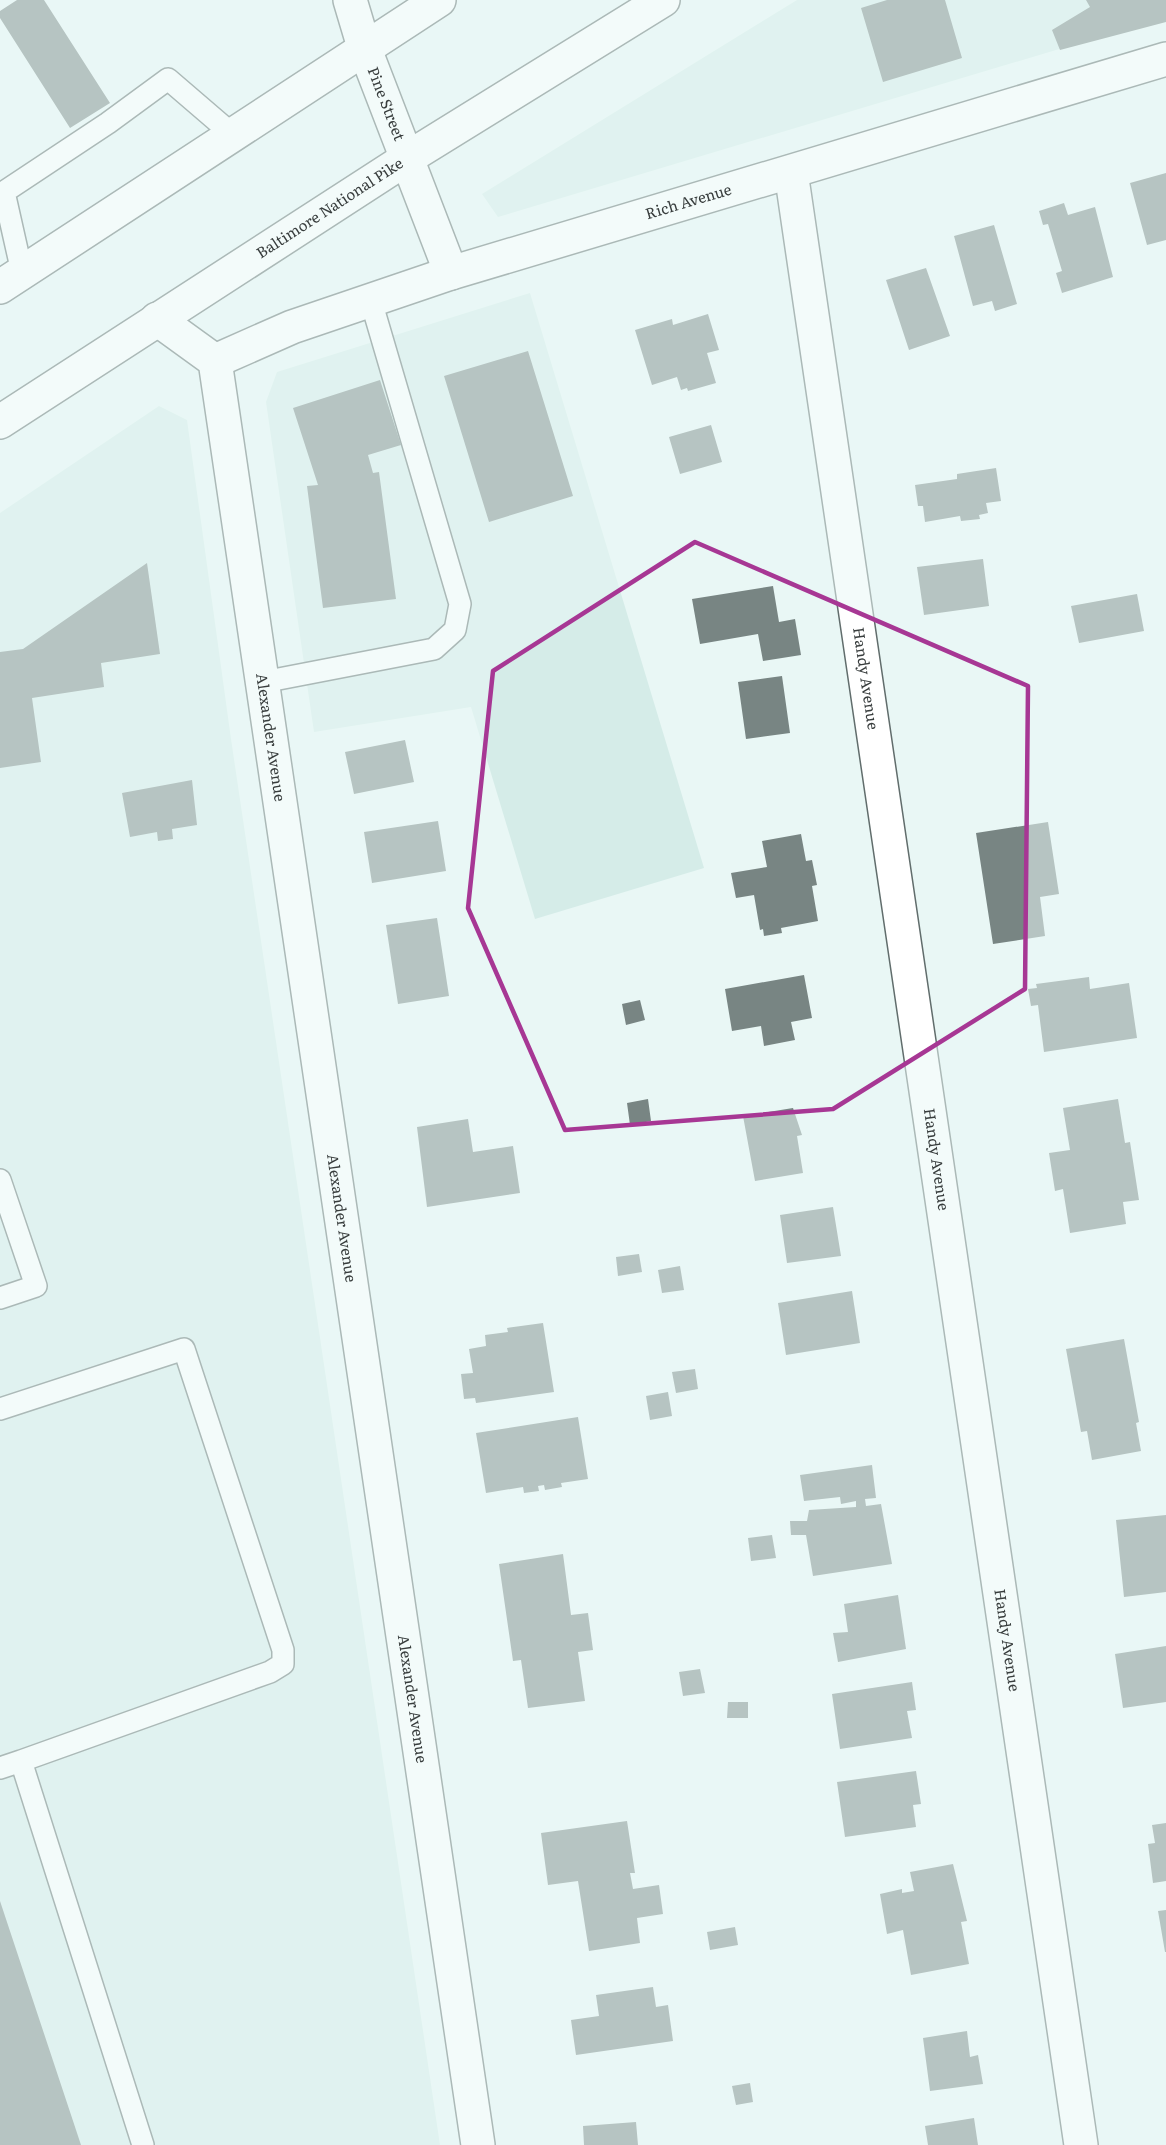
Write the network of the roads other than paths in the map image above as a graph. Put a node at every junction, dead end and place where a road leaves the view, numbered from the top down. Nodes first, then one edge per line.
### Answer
1 (350, 0) edge
2 (439, 0) edge
3 (663, 0) edge
4 (364, 47) junction
5 (1166, 59) edge
6 (232, 134) junction
7 (406, 159) junction
8 (791, 172) junction
9 (451, 273) junction
10 (11, 279) edge
11 (371, 301) junction
12 (157, 319) junction
13 (215, 361) junction
14 (0, 422) edge
15 (263, 682) junction
16 (0, 1180) edge
17 (0, 1298) edge
18 (0, 1409) edge
19 (21, 1761) junction
20 (0, 1768) edge
21 (143, 2145) edge
22 (478, 2145) edge
23 (1081, 2145) edge

1 - 4 street, Pine Street
2 - 4 street
3 - 7 street, Baltimore National Pike
4 - 6 street
4 - 7 street, Pine Street
5 - 8 street, Rich Avenue
6 - 10 street
6 - 10 lane
7 - 9 street, Pine Street
7 - 12 street, Baltimore National Pike
8 - 9 street, Rich Avenue
8 - 23 street, Handy Avenue
9 - 11 street, Rich Avenue
11 - 13 street, Rich Avenue
11 - 15 lane
12 - 13 street
12 - 14 street, Baltimore National Pike
13 - 15 street, Alexander Avenue
15 - 22 street, Alexander Avenue
16 - 17 lane
18 - 19 lane
19 - 20 lane
19 - 21 lane

